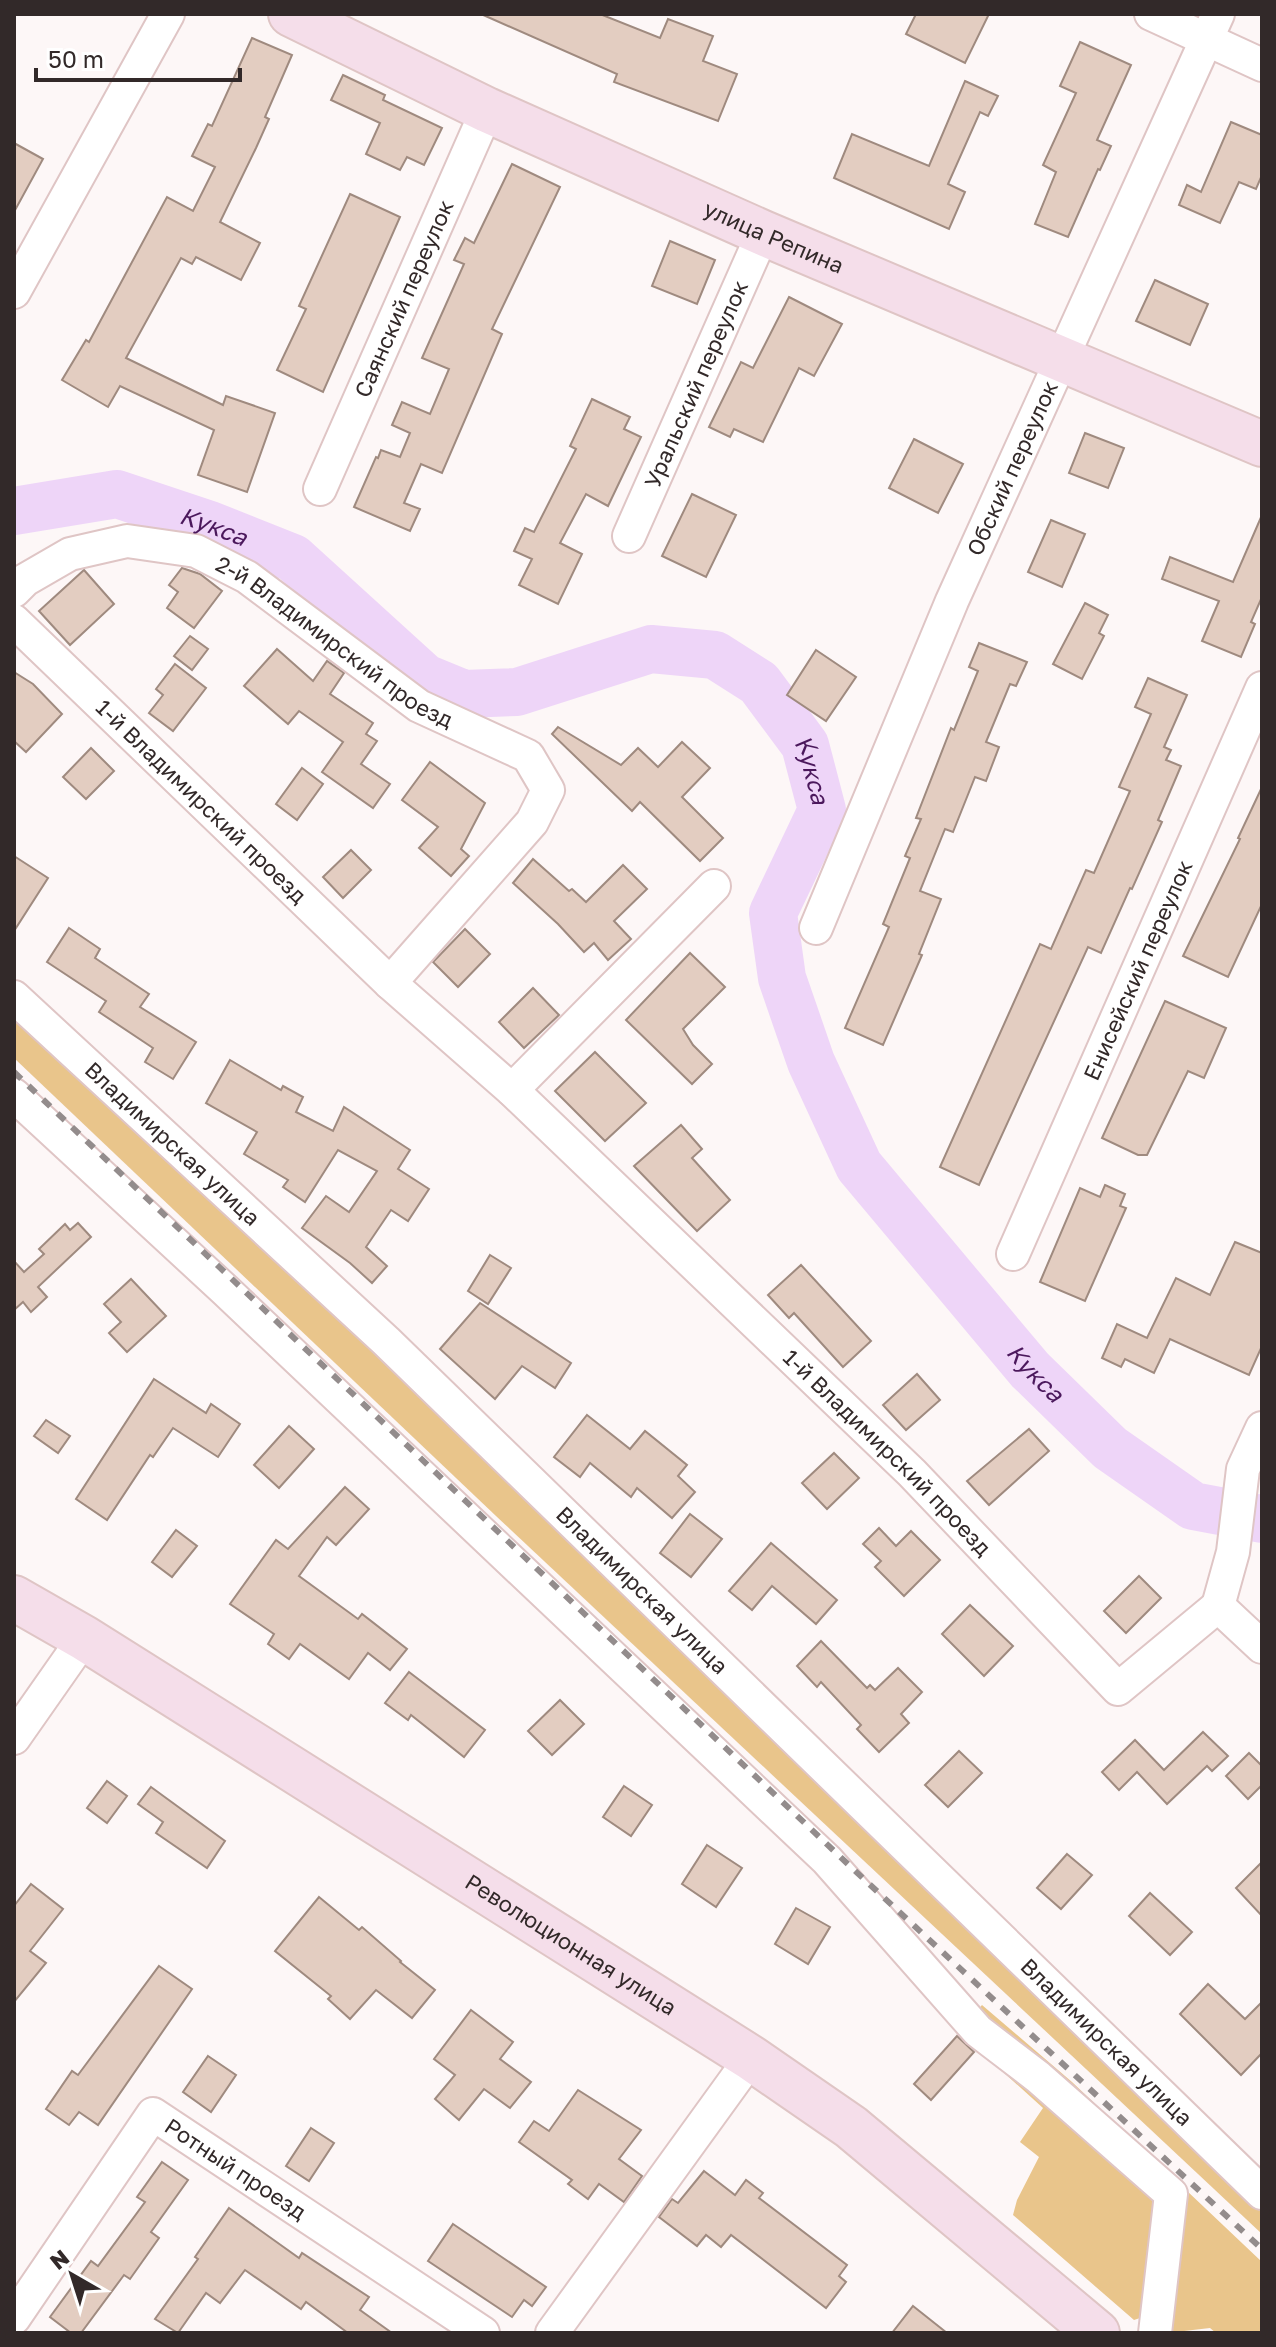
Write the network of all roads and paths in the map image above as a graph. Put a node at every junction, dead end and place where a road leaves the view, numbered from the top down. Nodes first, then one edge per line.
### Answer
1 (168, 14) edge
2 (291, 14) edge
3 (1151, 14) edge
4 (1212, 27) edge
5 (1262, 65) edge
6 (487, 110) junction
7 (763, 233) junction
8 (14, 292) edge
9 (1062, 362) junction
10 (1262, 444) edge
11 (320, 489) dead end
12 (629, 536) dead end
13 (14, 591) edge
14 (14, 621) edge
15 (1262, 688) edge
16 (714, 886) dead end
17 (816, 928) dead end
18 (390, 983) junction
19 (14, 997) edge
20 (512, 1090) junction
21 (14, 1095) edge
22 (1013, 1254) dead end
23 (1262, 1428) edge
24 (14, 1598) edge
25 (1218, 1606) junction
26 (84, 1638) junction
27 (1262, 1647) edge
28 (14, 1738) edge
29 (751, 2058) junction
30 (1262, 2193) edge
31 (14, 2320) edge
32 (29, 2333) edge
33 (483, 2333) edge
34 (552, 2333) edge
35 (1097, 2333) edge
36 (1155, 2333) edge

1 - 8 street
2 - 6 street, улица Репина
3 - 4 street
4 - 5 street
4 - 9 street, Обский переулок
6 - 7 street, улица Репина
6 - 11 street, Саянский переулок
7 - 9 street, улица Репина
7 - 12 street, Уральский переулок
9 - 10 street, улица Репина
9 - 17 street, Обский переулок
13 - 18 street, 2-й Владимирский проезд
14 - 18 street, 1-й Владимирский проезд
15 - 22 street, Енисейский переулок
16 - 20 street
18 - 20 street, 1-й Владимирский проезд
19 - 30 street, Владимирская улица
20 - 25 street, 1-й Владимирский проезд
21 - 36 street
23 - 25 street
24 - 26 street, Революционная улица
25 - 27 street
26 - 28 street
26 - 29 street, Революционная улица
29 - 34 street
29 - 35 street, Революционная улица
31 - 32 street, Ротный проезд
31 - 33 street, Ротный проезд

